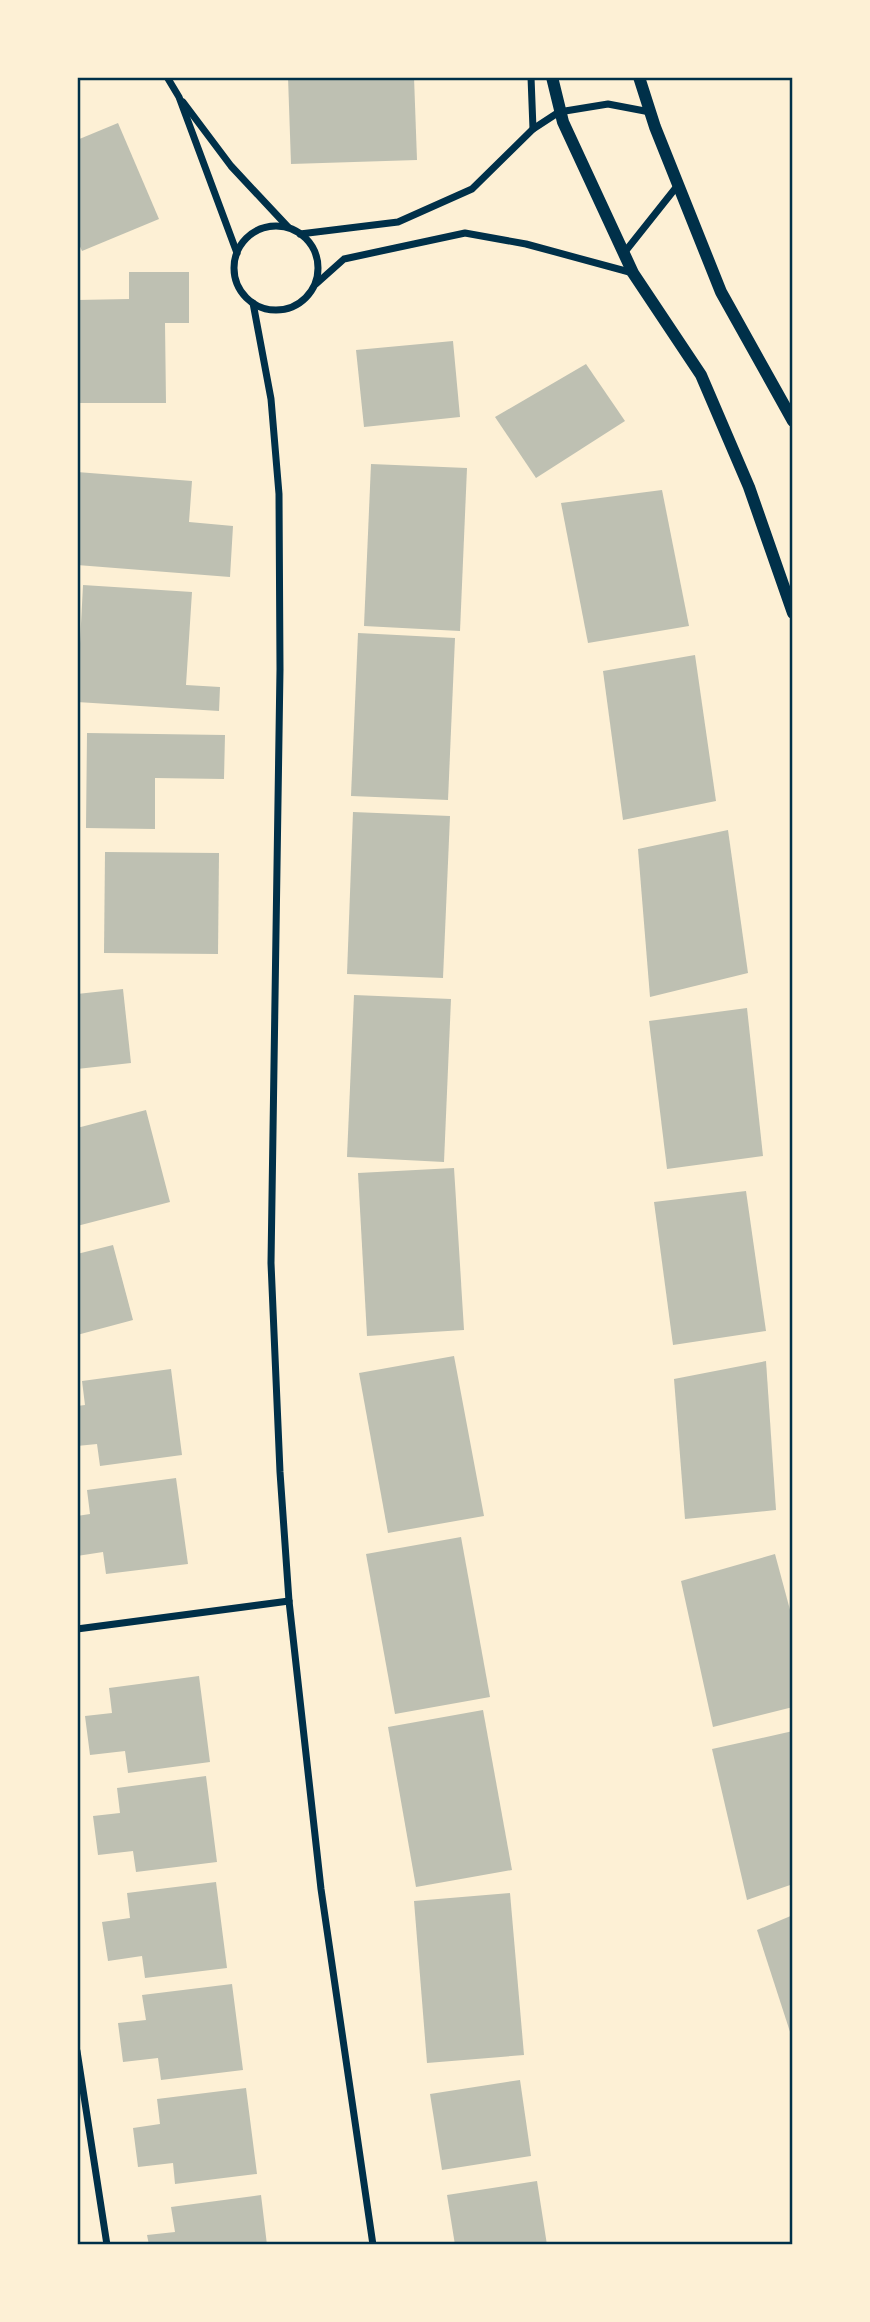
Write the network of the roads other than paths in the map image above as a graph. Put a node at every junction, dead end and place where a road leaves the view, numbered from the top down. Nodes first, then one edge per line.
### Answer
1 (167, 77) edge
2 (531, 77) edge
3 (552, 77) edge
4 (639, 77) edge
5 (178, 97) junction
6 (559, 112) junction
7 (650, 112) junction
8 (533, 129) junction
9 (678, 184) junction
10 (288, 228) junction
11 (300, 234) junction
12 (237, 253) junction
13 (624, 253) junction
14 (633, 273) junction
15 (316, 284) junction
16 (253, 303) junction
17 (793, 421) edge
18 (793, 613) edge
19 (289, 1601) junction
20 (77, 1629) edge
21 (77, 2051) edge
22 (107, 2245) edge
23 (373, 2245) edge

1 - 5 street
2 - 8 street
3 - 6 street
4 - 7 street
5 - 10 street
5 - 12 street
6 - 7 street
6 - 8 street
6 - 13 street
7 - 9 street
8 - 11 street
9 - 13 street
9 - 17 street
10 - 11 street
10 - 12 street
11 - 15 street
12 - 16 street
13 - 14 street
14 - 15 street
14 - 18 street
15 - 16 street
16 - 19 street
19 - 20 street
19 - 23 street
21 - 22 street

